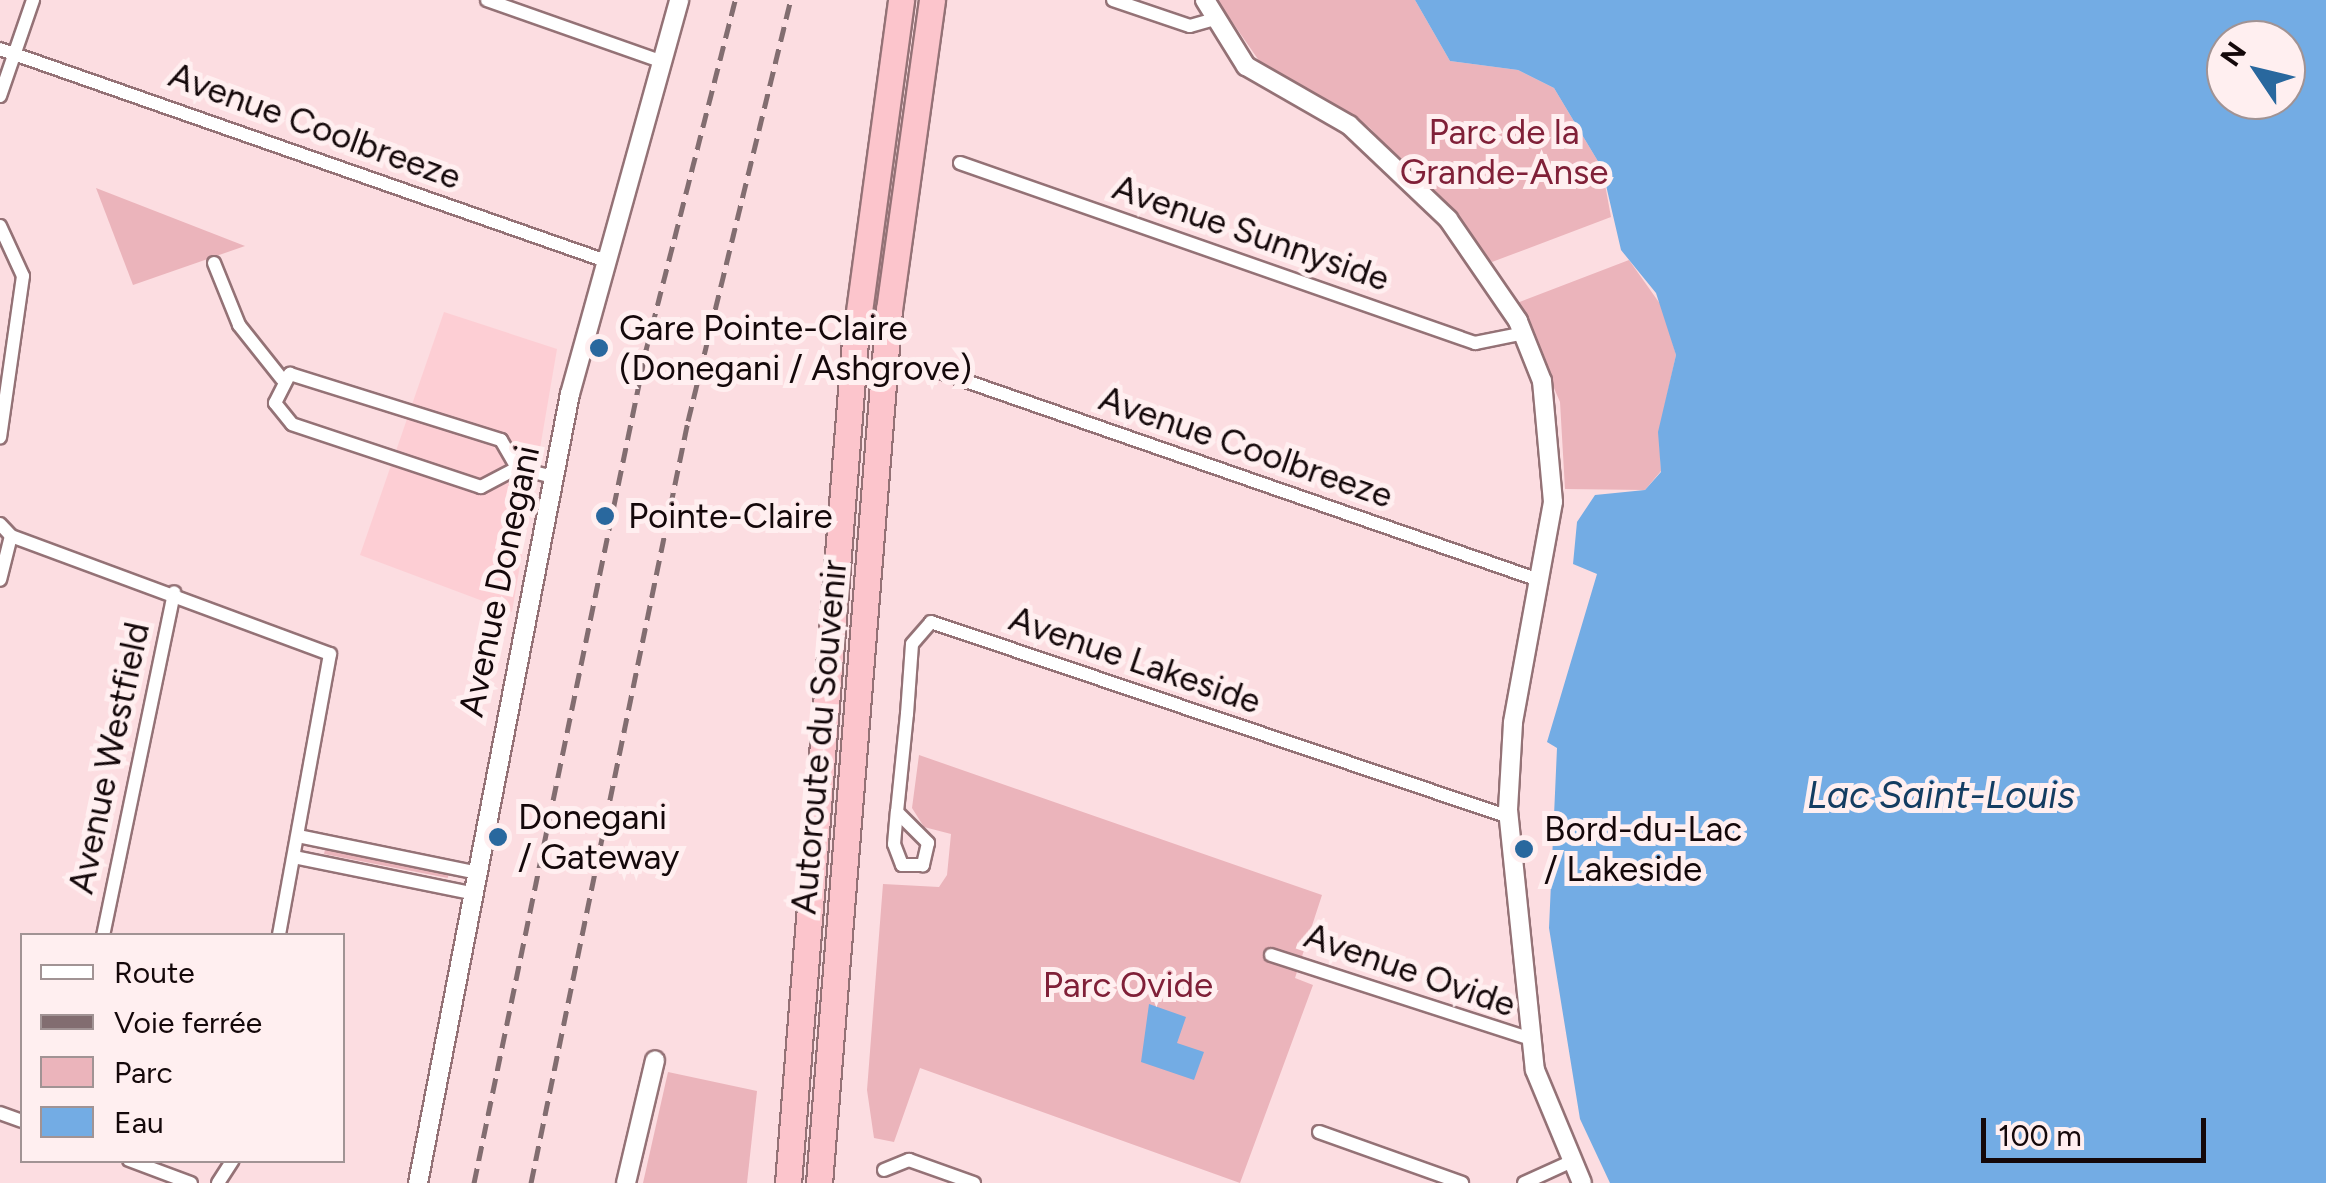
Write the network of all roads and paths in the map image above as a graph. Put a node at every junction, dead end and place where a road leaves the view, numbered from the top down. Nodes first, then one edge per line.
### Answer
1 (33, 0) edge
2 (486, 0) edge
3 (679, 0) edge
4 (902, 0) edge
5 (932, 0) edge
6 (1113, 0) edge
7 (1205, 0) edge
8 (1211, 20) junction
9 (7, 51) edge
10 (662, 62) junction
11 (0, 96) edge
12 (960, 163) dead end
13 (0, 227) edge
14 (609, 262) junction
15 (214, 264) dead end
16 (1524, 334) junction
17 (937, 371) dead end
18 (282, 380) junction
19 (0, 438) edge
20 (517, 468) junction
21 (554, 477) junction
22 (0, 524) edge
23 (11, 536) junction
24 (1536, 579) junction
25 (0, 580) edge
26 (174, 592) junction
27 (896, 812) dead end
28 (1509, 817) junction
29 (298, 836) junction
30 (294, 857) junction
31 (478, 873) junction
32 (476, 894) junction
33 (104, 933) edge
34 (279, 933) edge
35 (1271, 955) dead end
36 (1531, 1039) junction
37 (655, 1060) dead end
38 (1319, 1132) dead end
39 (1570, 1162) junction
40 (136, 1163) edge
41 (884, 1170) dead end
42 (191, 1183) edge
43 (418, 1183) edge
44 (626, 1183) edge
45 (788, 1183) edge
46 (818, 1183) edge
47 (974, 1183) edge
48 (1462, 1183) edge
49 (1524, 1183) edge
50 (1582, 1183) edge

1 - 9 street
2 - 10 street
3 - 10 street, Avenue Donegani
4 - 45 highway, Autoroute du Souvenir
5 - 46 highway, Autoroute du Souvenir
6 - 8 street
7 - 8 street
8 - 16 street
9 - 11 street
9 - 14 street, Avenue Coolbreeze
10 - 14 street, Avenue Donegani
12 - 16 street, Avenue Sunnyside
13 - 19 street
14 - 21 street, Avenue Donegani
15 - 18 street
16 - 24 street
17 - 24 street, Avenue Coolbreeze
18 - 20 street
18 - 20 street
20 - 21 street
21 - 31 street, Avenue Donegani
22 - 23 street
23 - 25 street
23 - 26 street
24 - 28 street
26 - 29 street
26 - 33 street, Avenue Westfield
27 - 28 street, Avenue Lakeside
28 - 36 street
29 - 30 street
29 - 31 street
30 - 32 street
30 - 34 street
31 - 32 street, Avenue Donegani
32 - 43 street, Avenue Donegani
35 - 36 street, Avenue Ovide
36 - 39 street
37 - 44 street
38 - 48 street
39 - 49 street
39 - 50 street
40 - 42 street
41 - 47 street

